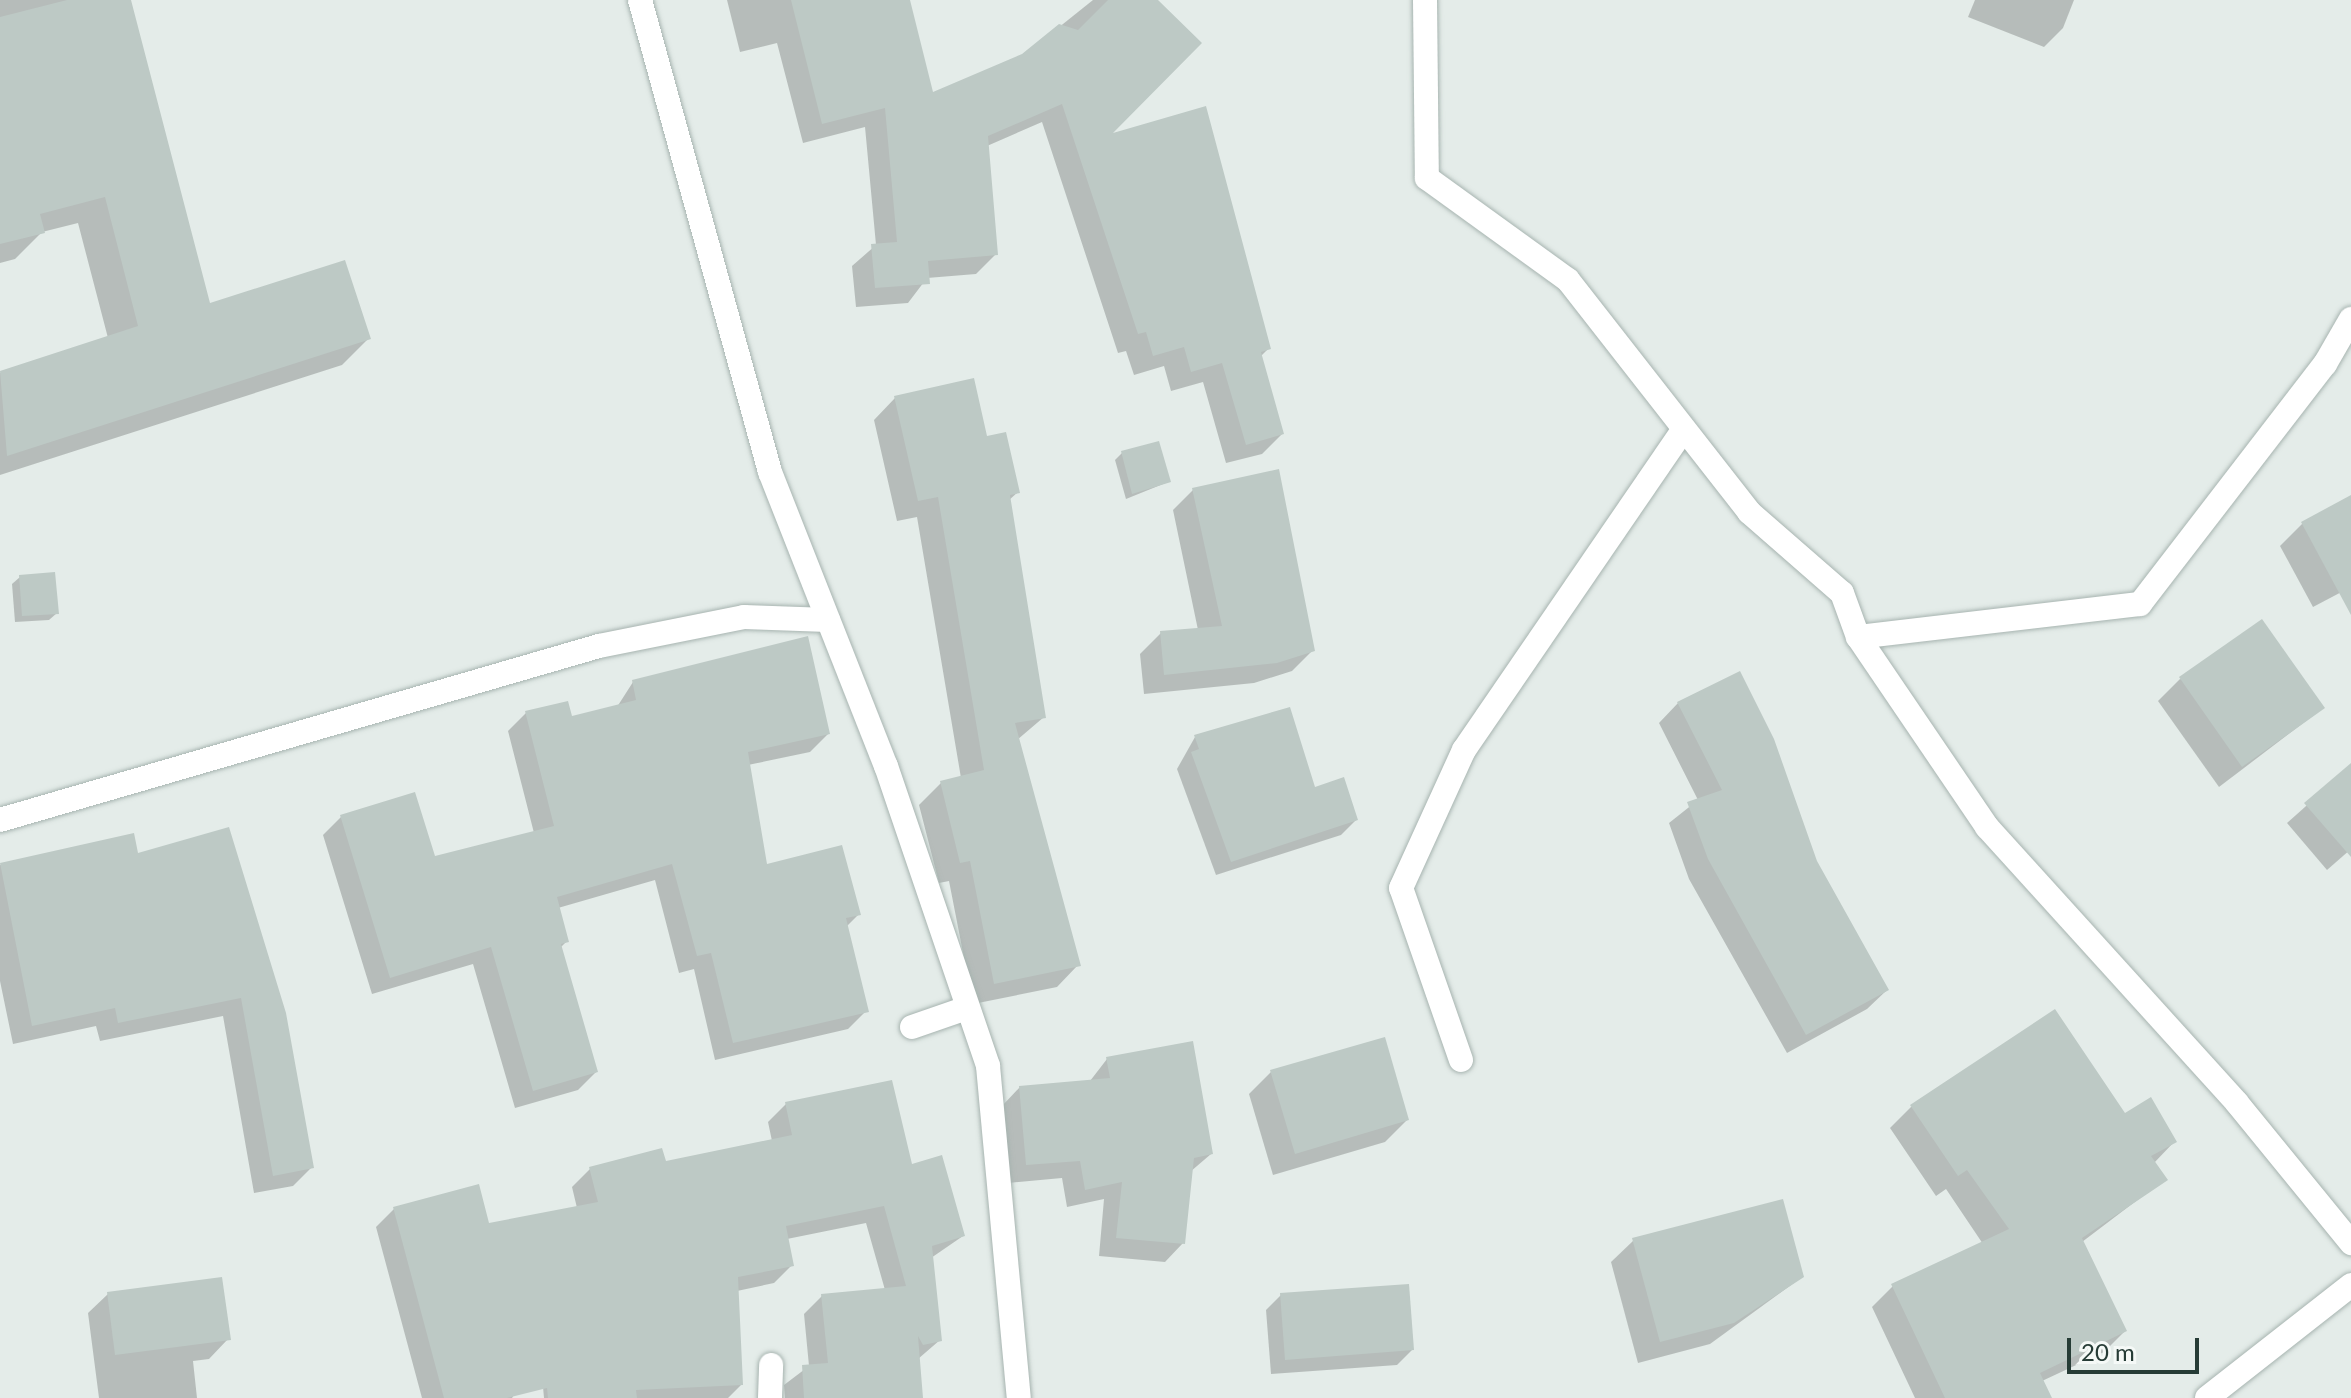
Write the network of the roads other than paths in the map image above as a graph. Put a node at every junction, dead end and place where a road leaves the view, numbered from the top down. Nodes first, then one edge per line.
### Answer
1 (640, 0) edge
2 (1425, 0) edge
3 (2351, 319) edge
4 (1683, 430) junction
5 (828, 620) junction
6 (1858, 637) junction
7 (0, 820) edge
8 (967, 1008) junction
9 (912, 1027) dead end
10 (1461, 1060) dead end
11 (2351, 1243) edge
12 (2351, 1285) edge
13 (771, 1365) dead end
14 (770, 1398) edge
15 (1019, 1398) edge
16 (2207, 1398) edge

1 - 5 street
2 - 4 street
3 - 6 street
4 - 6 street
4 - 10 street
5 - 7 street
5 - 8 street
6 - 11 street
8 - 9 street
8 - 15 street
12 - 16 street
13 - 14 street

